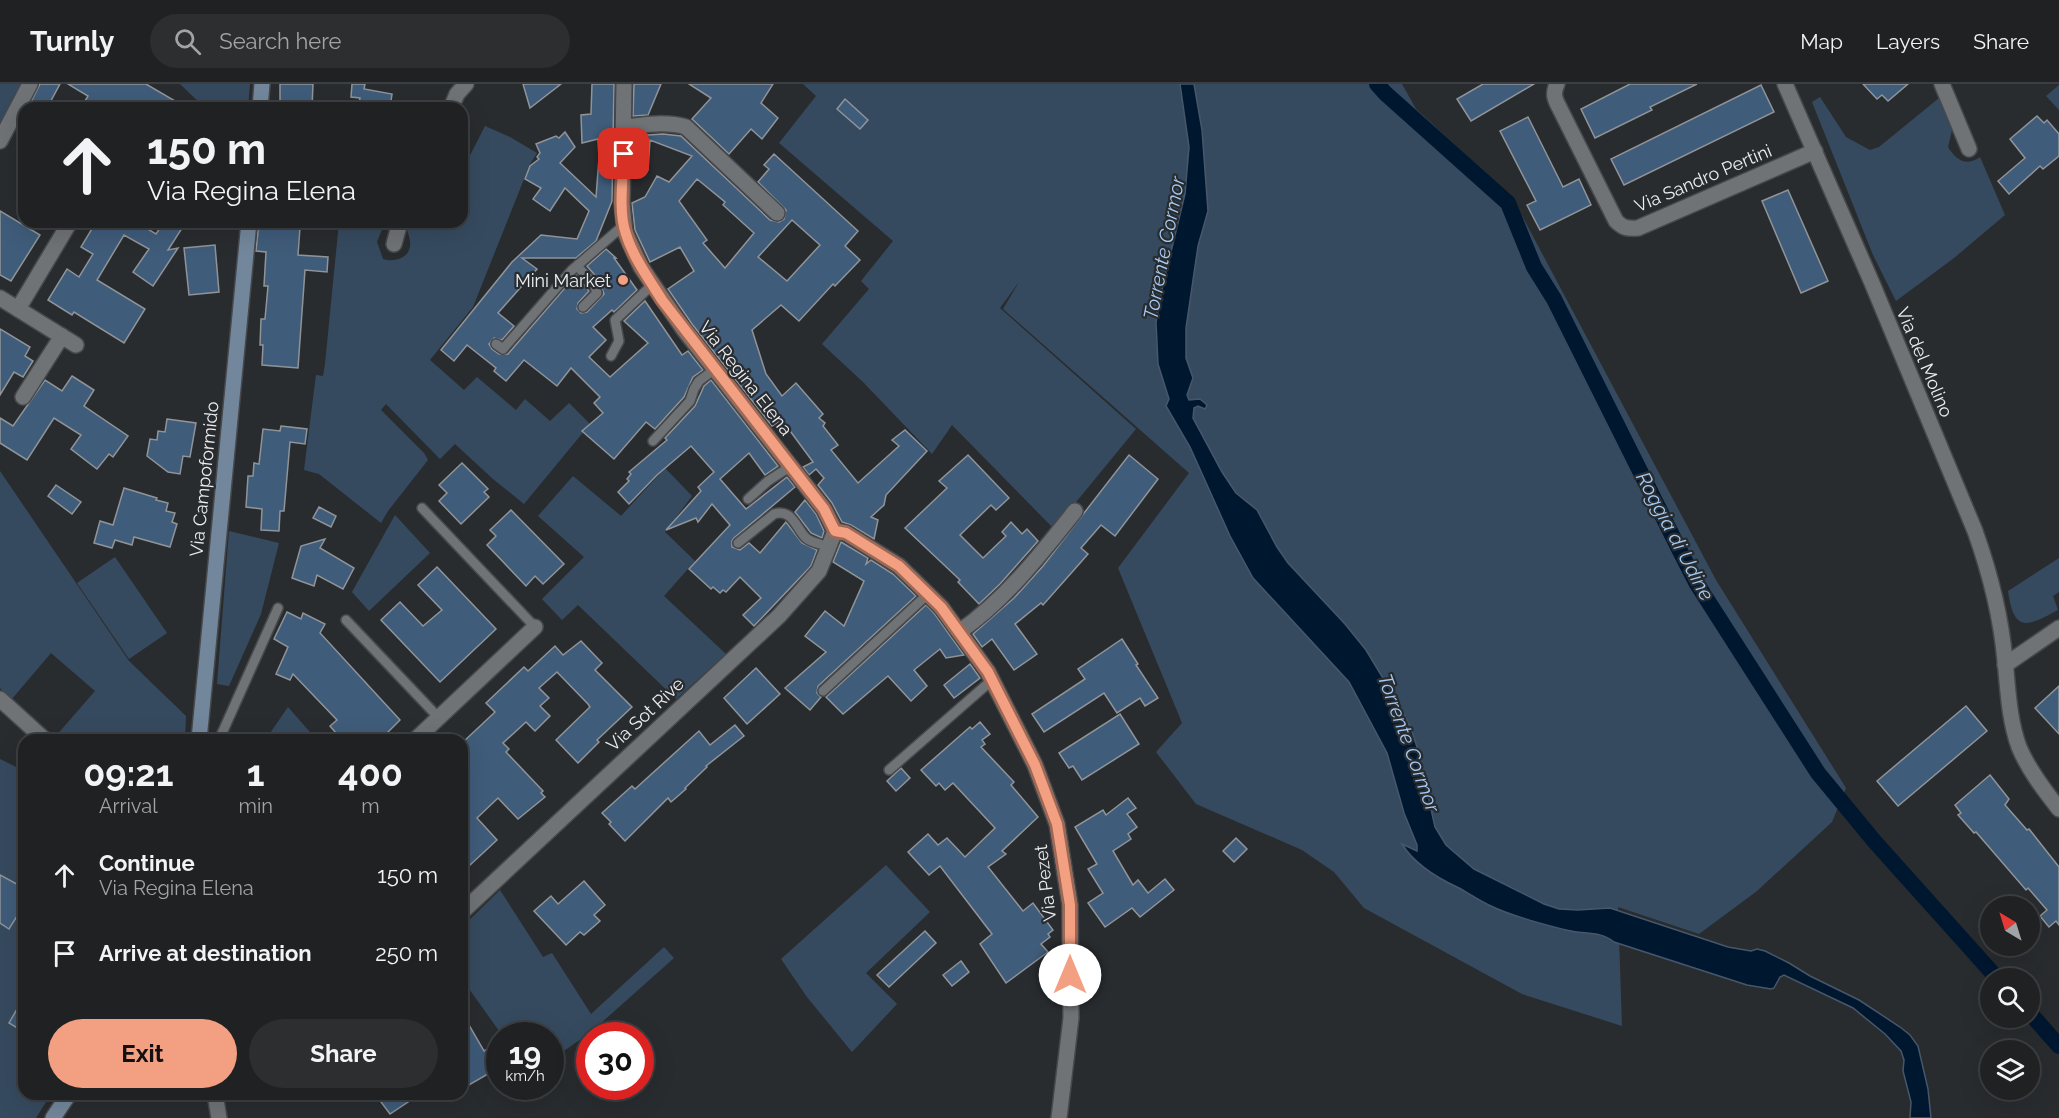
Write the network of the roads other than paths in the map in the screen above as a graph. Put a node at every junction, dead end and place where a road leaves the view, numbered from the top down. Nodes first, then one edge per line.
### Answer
1 (30, 84) edge
2 (262, 84) edge
3 (466, 84) edge
4 (624, 84) edge
5 (1557, 84) edge
6 (1785, 84) edge
7 (1942, 84) edge
8 (21, 102) edge
9 (260, 102) edge
10 (454, 102) edge
11 (18, 107) edge
12 (625, 127) junction
13 (0, 141) edge
14 (1968, 148) dead end
15 (1815, 151) junction
16 (777, 213) dead end
17 (624, 225) junction
18 (66, 228) edge
19 (248, 228) edge
20 (398, 228) edge
21 (394, 244) dead end
22 (576, 266) junction
23 (652, 285) junction
24 (0, 298) edge
25 (583, 307) dead end
26 (18, 309) junction
27 (62, 336) junction
28 (496, 344) dead end
29 (76, 345) dead end
30 (611, 356) dead end
31 (715, 369) junction
32 (23, 397) dead end
33 (653, 441) dead end
34 (791, 466) junction
35 (748, 499) dead end
36 (422, 508) dead end
37 (1075, 511) dead end
38 (835, 531) junction
39 (738, 543) dead end
40 (829, 547) junction
41 (928, 594) junction
42 (278, 608) dead end
43 (346, 620) dead end
44 (535, 627) joint
45 (2059, 628) edge
46 (959, 632) junction
47 (2006, 664) junction
48 (992, 680) junction
49 (823, 692) dead end
50 (0, 699) edge
51 (439, 718) junction
52 (38, 734) edge
53 (200, 734) edge
54 (222, 734) edge
55 (422, 734) edge
56 (889, 770) dead end
57 (2059, 808) edge
58 (468, 906) edge
59 (65, 1100) edge
60 (216, 1100) edge
61 (53, 1118) edge
62 (219, 1118) edge
63 (1059, 1118) edge

1 - 8 street
2 - 9 main road
3 - 10 street
4 - 12 street, Via Regina Elena
5 - 15 street, Via Sandro Pertini
6 - 15 street, Via del Molino
7 - 14 street
11 - 13 street
12 - 16 street
12 - 17 street, Via Regina Elena
15 - 47 street, Via del Molino
17 - 22 lane
17 - 23 street, Via Regina Elena
18 - 26 street
19 - 53 main road, Via Campoformido
20 - 21 street
22 - 25 lane
22 - 28 lane
23 - 30 lane
23 - 31 street, Via Regina Elena
24 - 26 street
26 - 27 street
27 - 29 street
27 - 32 street
31 - 33 lane
31 - 34 street, Via Regina Elena
34 - 35 lane
34 - 38 street, Via Regina Elena
36 - 44 lane
37 - 46 street
38 - 40 street, Via Sot Rive
38 - 41 street
39 - 40 lane
40 - 58 street, Via Sot Rive
41 - 46 street
41 - 49 lane
42 - 54 lane
43 - 51 lane
44 - 51 street
45 - 47 street
46 - 48 street, Via Pezet
47 - 57 street, Via del Molino
48 - 56 lane
48 - 63 street, Via Pezet
50 - 52 street
51 - 55 street
59 - 61 main road
60 - 62 street

